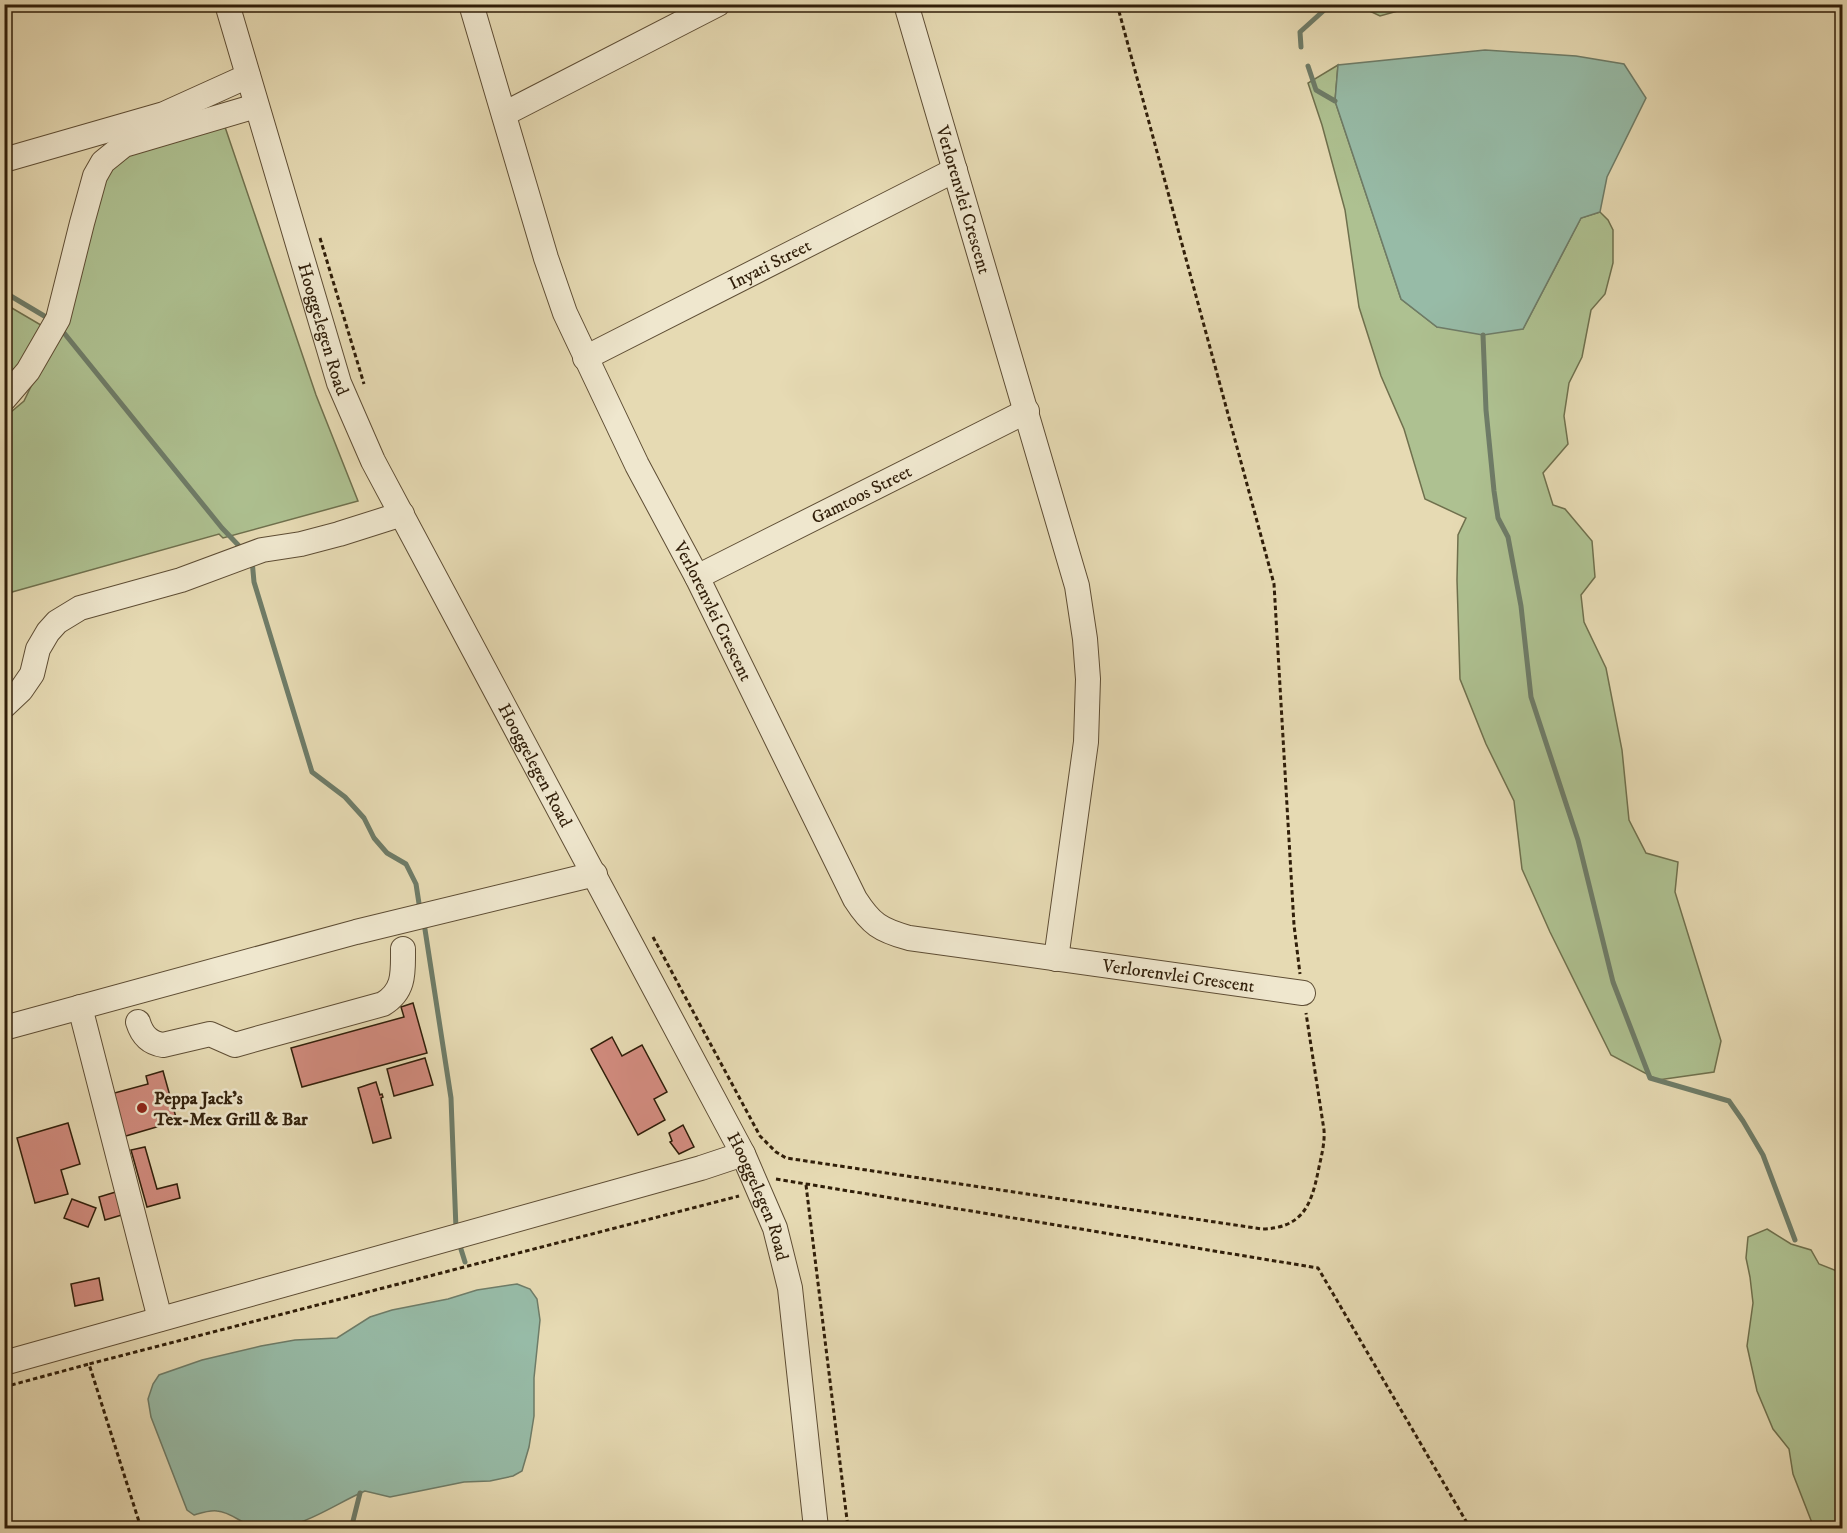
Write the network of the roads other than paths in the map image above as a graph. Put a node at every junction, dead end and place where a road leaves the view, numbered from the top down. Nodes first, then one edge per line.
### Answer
1 (227, 4) edge
2 (471, 4) edge
3 (718, 4) edge
4 (906, 4) edge
5 (248, 76) junction
6 (256, 106) junction
7 (504, 114) junction
8 (4, 160) edge
9 (955, 170) junction
10 (585, 358) junction
11 (4, 399) edge
12 (1027, 411) junction
13 (402, 514) junction
14 (698, 578) junction
15 (4, 706) edge
16 (594, 874) junction
17 (403, 949) dead end
18 (1056, 959) junction
19 (1303, 993) road end
20 (80, 1007) junction
21 (138, 1022) dead end
22 (4, 1028) edge
23 (743, 1154) junction
24 (160, 1319) junction
25 (4, 1363) edge
26 (816, 1528) edge

1 - 5 street, Hooggelegen Road
2 - 7 street, Verlorenvlei Crescent
3 - 7 street
4 - 9 street, Verlorenvlei Crescent
5 - 6 street, Hooggelegen Road
5 - 8 street
6 - 11 street
6 - 13 street, Hooggelegen Road
7 - 10 street, Verlorenvlei Crescent
9 - 10 street, Inyati Street
9 - 12 street, Verlorenvlei Crescent
10 - 14 street, Verlorenvlei Crescent
12 - 14 street, Gamtoos Street
12 - 18 street, Verlorenvlei Crescent
13 - 15 street
13 - 16 street, Hooggelegen Road
14 - 18 street, Verlorenvlei Crescent
16 - 20 street
16 - 23 street, Hooggelegen Road
17 - 21 street
18 - 19 street, Verlorenvlei Crescent
20 - 22 street
20 - 24 street
23 - 24 street
23 - 26 street, Hooggelegen Road
24 - 25 street

